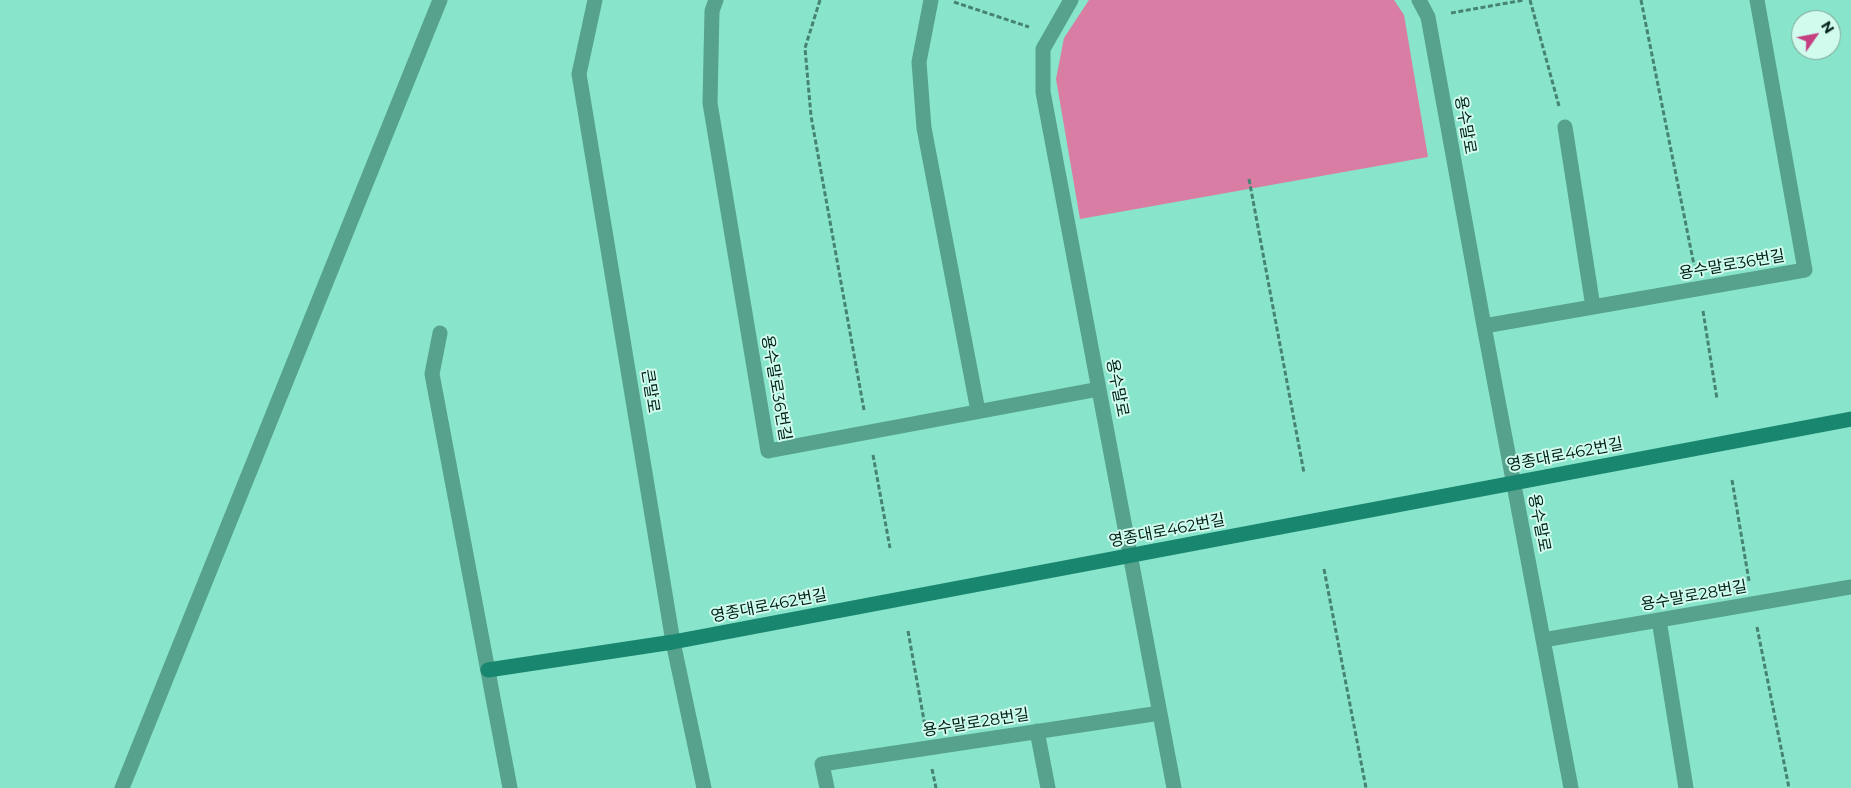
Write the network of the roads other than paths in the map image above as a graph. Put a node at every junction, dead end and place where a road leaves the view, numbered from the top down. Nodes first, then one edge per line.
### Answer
1 (440, 0) edge
2 (595, 0) edge
3 (716, 0) edge
4 (932, 0) edge
5 (1070, 0) edge
6 (1419, 0) edge
7 (1757, 0) edge
8 (1565, 127) road end
9 (1593, 307) junction
10 (1484, 326) junction
11 (440, 334) dead end
12 (1099, 389) junction
13 (978, 411) junction
14 (1851, 419) edge
15 (1514, 483) junction
16 (1130, 556) junction
17 (1851, 587) edge
18 (1659, 620) junction
19 (1543, 640) junction
20 (673, 642) junction
21 (488, 670) junction
22 (1160, 713) junction
23 (1037, 731) junction
24 (122, 788) edge
25 (510, 788) edge
26 (704, 788) edge
27 (827, 788) edge
28 (1048, 788) edge
29 (1174, 788) edge
30 (1571, 788) edge
31 (1686, 788) edge

1 - 24 street
2 - 20 street, 큰말로
3 - 13 street, 용수말로36번길
4 - 13 street
5 - 12 street, 용수말로
6 - 10 street, 용수말로
7 - 9 street, 용수말로36번길
8 - 9 street
9 - 10 street, 용수말로36번길
10 - 15 street, 용수말로
11 - 21 street
12 - 13 street, 용수말로36번길
12 - 16 street, 용수말로
14 - 15 street, 영종대로462번길
15 - 16 street, 영종대로462번길
15 - 19 street, 용수말로
16 - 20 street, 영종대로462번길
16 - 22 street, 용수말로
17 - 18 street, 용수말로28번길
18 - 19 street, 용수말로28번길
18 - 31 street
19 - 30 street, 용수말로
20 - 21 street, 영종대로462번길
20 - 26 street, 큰말로
21 - 25 street
22 - 23 street, 용수말로28번길
22 - 29 street, 용수말로
23 - 27 street, 용수말로28번길
23 - 28 street

